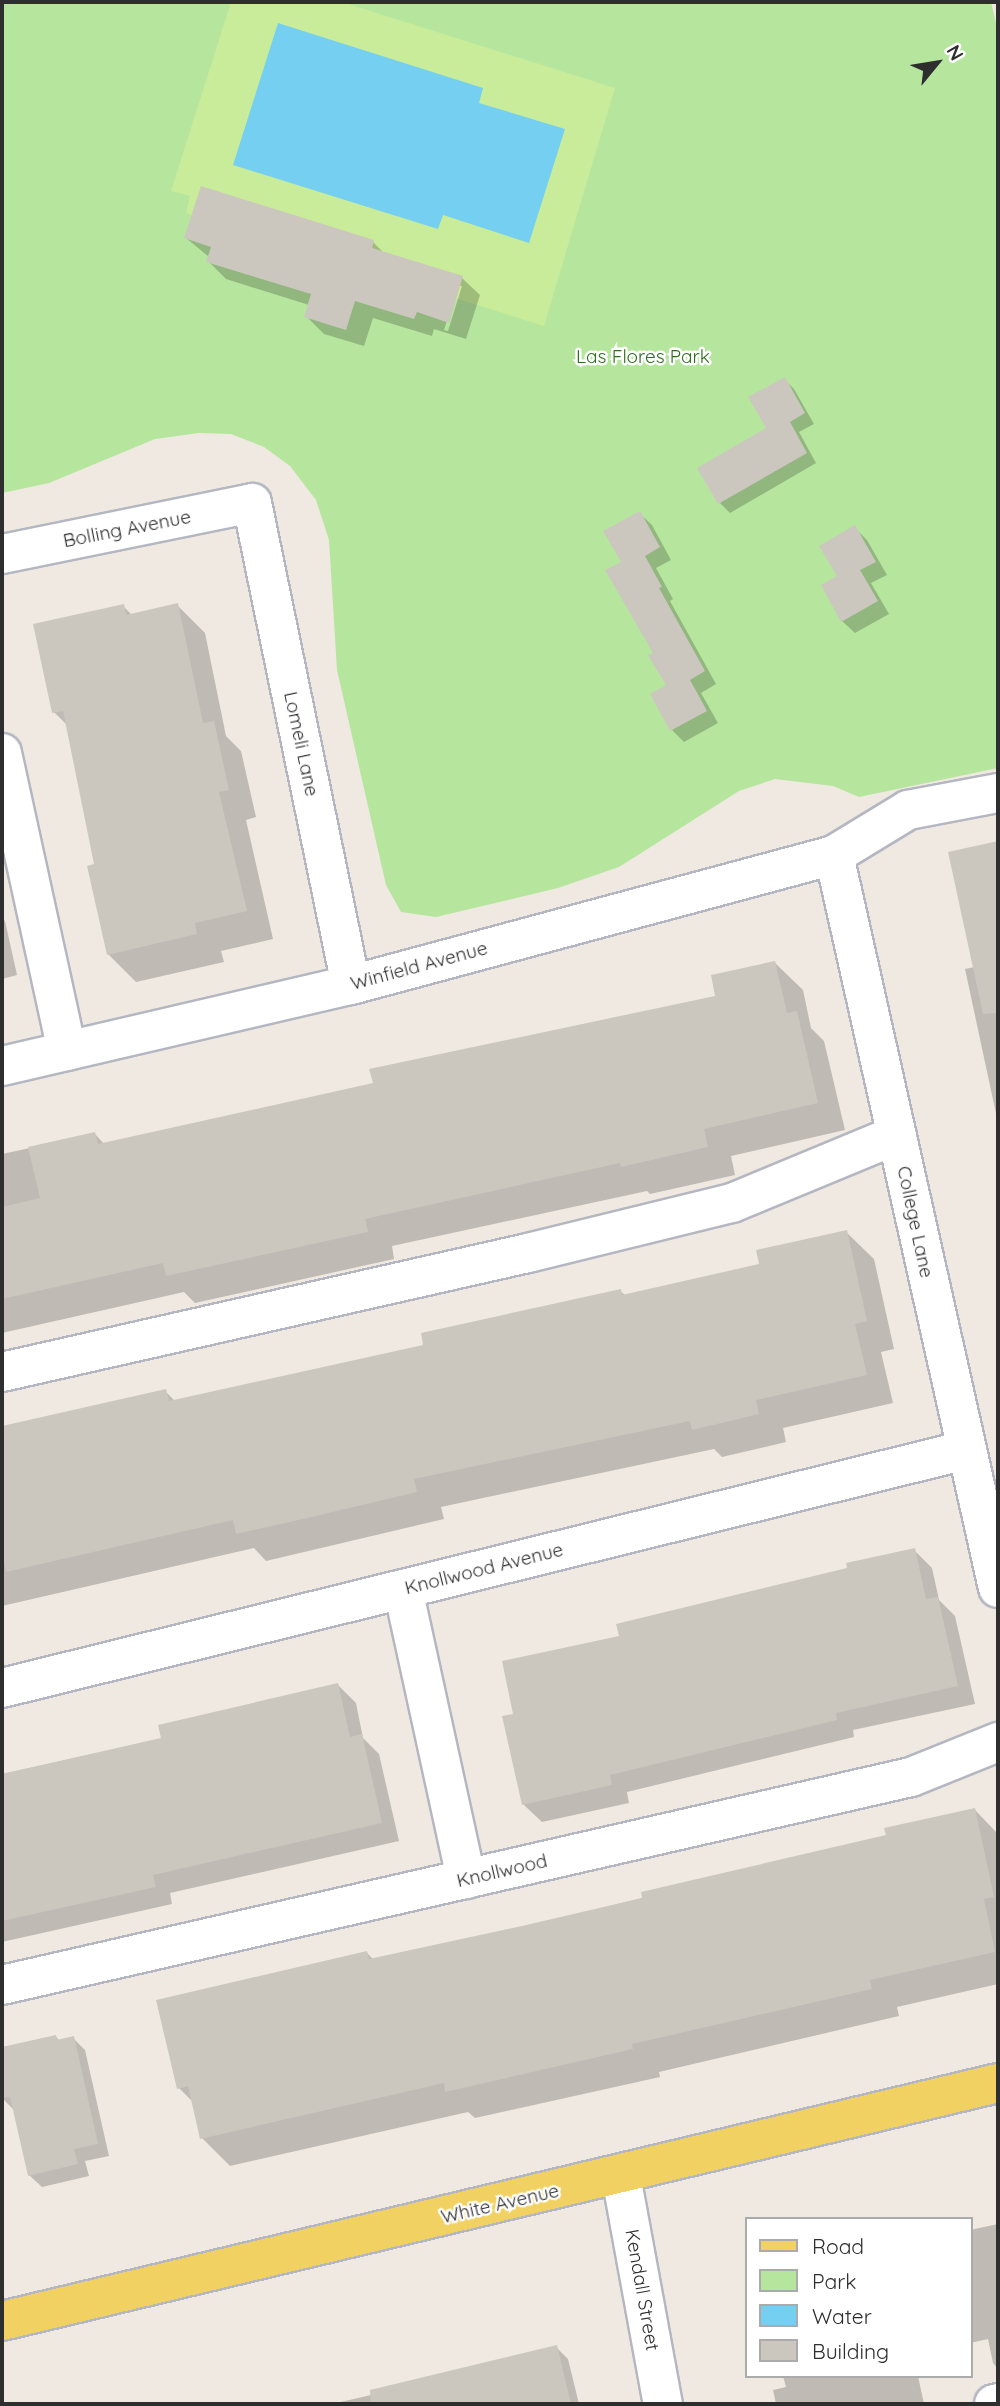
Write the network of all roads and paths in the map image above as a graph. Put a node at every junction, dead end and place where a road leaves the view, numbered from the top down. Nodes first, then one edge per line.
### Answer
1 (252, 503) joint
2 (2, 554) edge
3 (2, 753) edge
4 (998, 793) edge
5 (13, 853) edge
6 (834, 855) junction
7 (351, 985) junction
8 (68, 1051) junction
9 (2, 1066) edge
10 (896, 1135) junction
11 (2, 1372) edge
12 (966, 1450) junction
13 (998, 1588) edge
14 (403, 1589) junction
15 (2, 1688) edge
16 (998, 1742) edge
17 (466, 1879) junction
18 (2, 1985) edge
19 (998, 2083) edge
20 (621, 2176) junction
21 (2, 2321) edge
22 (663, 2404) edge

1 - 2 street, Bolling Avenue
1 - 7 street, Lomeli Lane
3 - 5 street
4 - 6 street
5 - 8 street
6 - 7 street, Winfield Avenue
6 - 10 street, College Lane
7 - 8 street, Winfield Avenue
8 - 9 street, Winfield Avenue
10 - 11 street
10 - 12 street, College Lane
12 - 13 street, College Lane
12 - 14 street, Knollwood Avenue
14 - 15 street, Knollwood Avenue
14 - 17 street
16 - 17 street, Knollwood
17 - 18 street, Knollwood
19 - 20 main road, White Avenue
20 - 21 main road, White Avenue
20 - 22 street, Kendall Street

